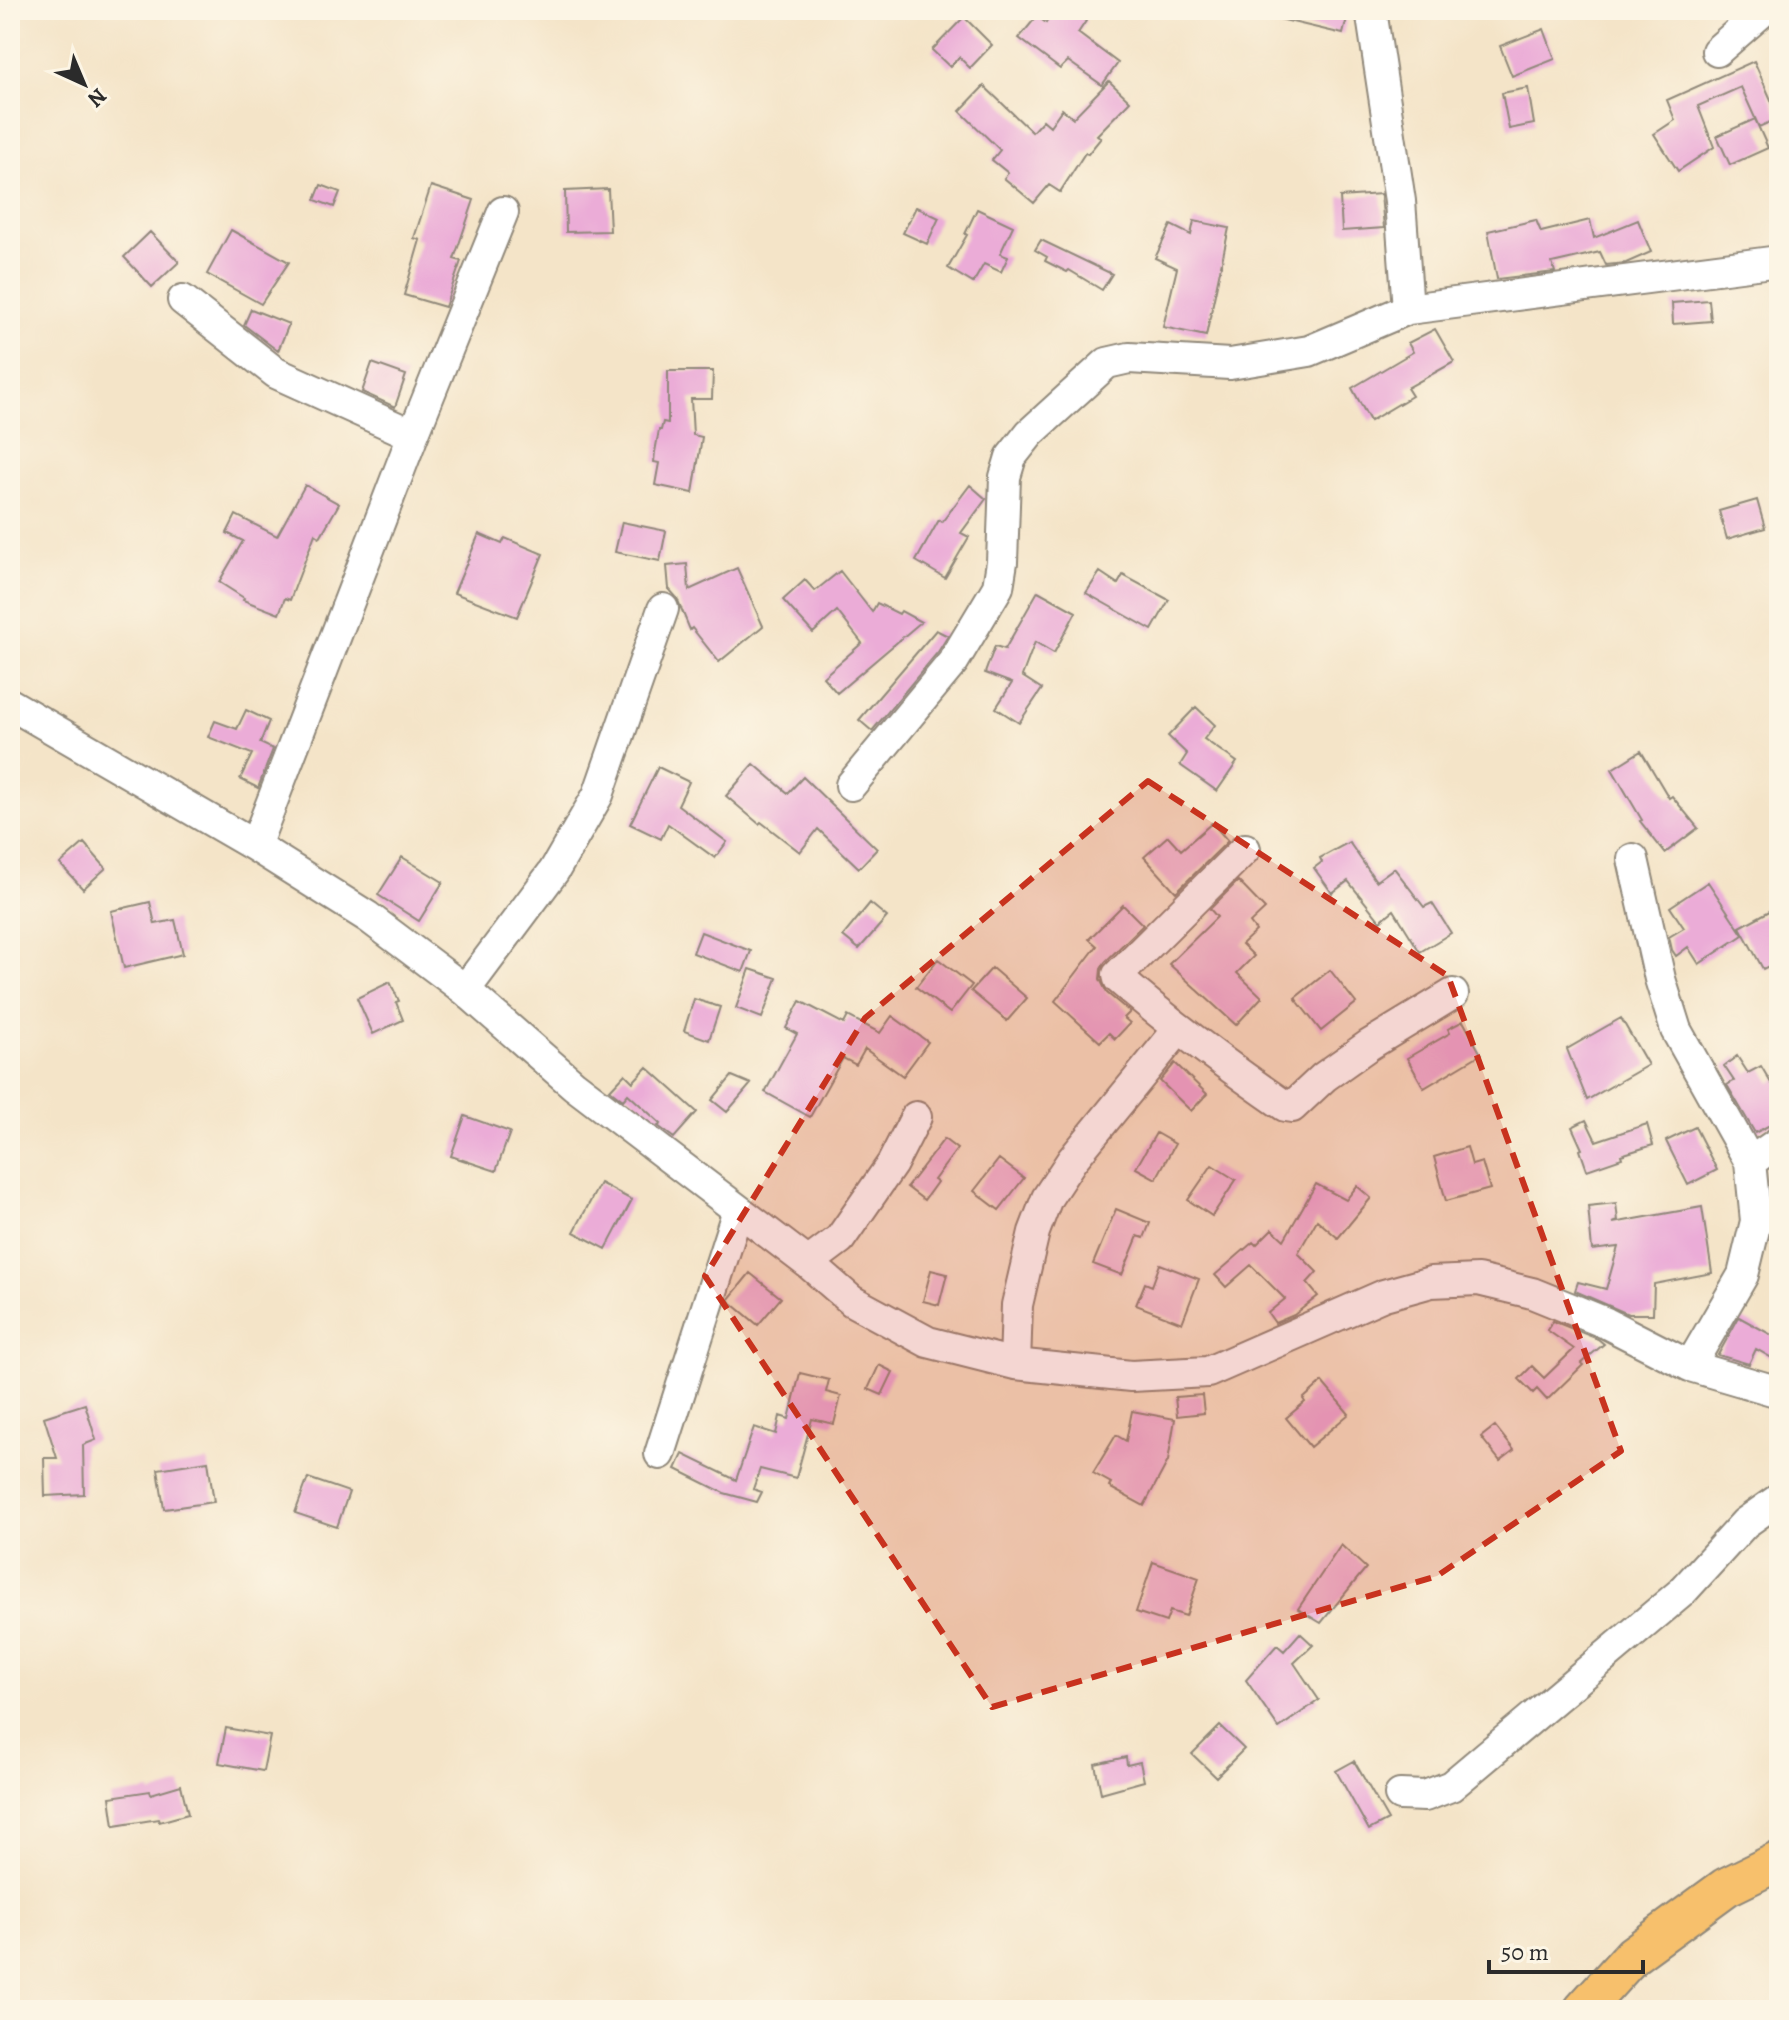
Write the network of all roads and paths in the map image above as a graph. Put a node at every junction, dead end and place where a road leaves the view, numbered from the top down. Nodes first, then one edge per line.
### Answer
1 (1371, 10) edge
2 (1763, 10) edge
3 (1717, 51) dead end
4 (503, 212) dead end
5 (1779, 261) edge
6 (183, 300) dead end
7 (1408, 309) junction
8 (413, 435) junction
9 (663, 609) dead end
10 (10, 704) edge
11 (851, 785) dead end
12 (255, 846) junction
13 (1245, 849) dead end
14 (1633, 859) dead end
15 (465, 990) junction
16 (1453, 994) dead end
17 (1178, 1030) junction
18 (916, 1117) dead end
19 (1779, 1142) edge
20 (1750, 1162) junction
21 (738, 1210) junction
22 (808, 1263) junction
23 (1015, 1364) junction
24 (1690, 1366) junction
25 (1779, 1392) edge
26 (660, 1454) dead end
27 (1779, 1499) edge
28 (1400, 1795) dead end
29 (1779, 1861) edge
30 (1583, 2010) edge

1 - 7 street
2 - 3 street
4 - 8 street
5 - 7 street
6 - 8 street
7 - 11 street
8 - 12 street
9 - 15 street
10 - 12 street
12 - 15 street
13 - 17 street
14 - 20 street
15 - 21 street
16 - 17 street
17 - 23 street
18 - 22 street
19 - 20 street
20 - 24 street
21 - 22 street
21 - 26 street
22 - 23 street
23 - 24 street
24 - 25 street
27 - 28 street
29 - 30 main road

